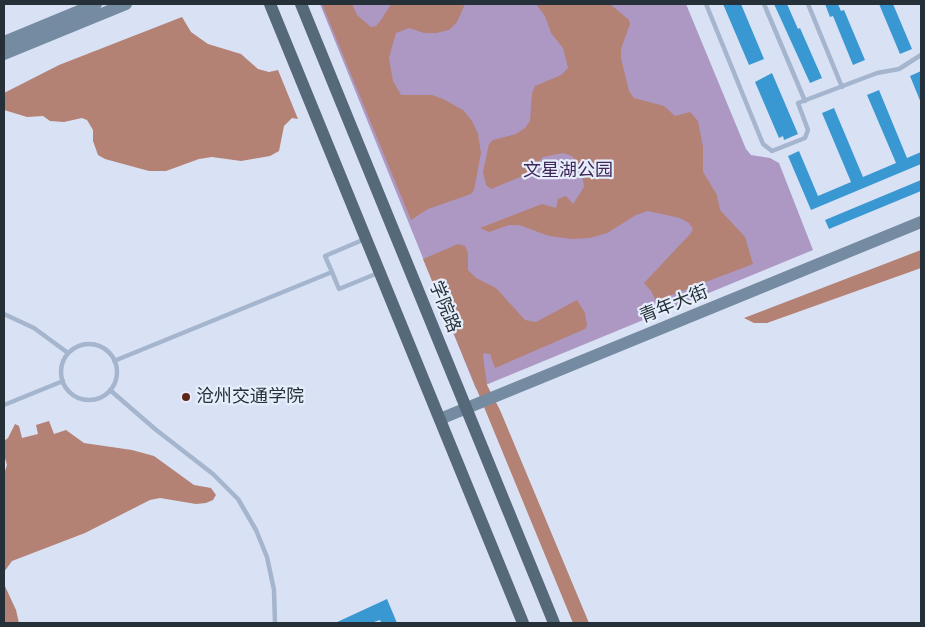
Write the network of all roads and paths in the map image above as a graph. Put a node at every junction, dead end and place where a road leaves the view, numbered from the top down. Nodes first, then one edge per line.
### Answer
1 (96, 4) edge
2 (126, 4) edge
3 (270, 4) edge
4 (301, 4) edge
5 (706, 4) edge
6 (764, 4) edge
7 (808, 4) edge
8 (4, 42) edge
9 (4, 54) edge
10 (921, 56) edge
11 (842, 86) junction
12 (804, 101) junction
13 (921, 222) edge
14 (366, 239) junction
15 (332, 272) junction
16 (380, 272) junction
17 (4, 314) edge
18 (68, 353) junction
19 (114, 361) junction
20 (63, 381) junction
21 (110, 390) junction
22 (4, 405) edge
23 (466, 408) junction
24 (440, 419) junction
25 (276, 623) edge
26 (524, 623) edge
27 (554, 623) edge

1 - 8 street
2 - 9 street
3 - 14 main road
4 - 23 main road, 学院路
5 - 12 lane
6 - 12 lane
7 - 11 lane
10 - 11 lane
11 - 12 lane
13 - 23 street, 青年大街
14 - 15 lane
14 - 16 main road
15 - 16 lane
15 - 19 lane
16 - 24 main road
17 - 18 lane
18 - 19 lane
18 - 20 lane
19 - 21 lane
20 - 21 lane
20 - 22 lane
21 - 25 lane
23 - 24 street, 青年大街
23 - 27 main road, 学院路
24 - 26 main road

